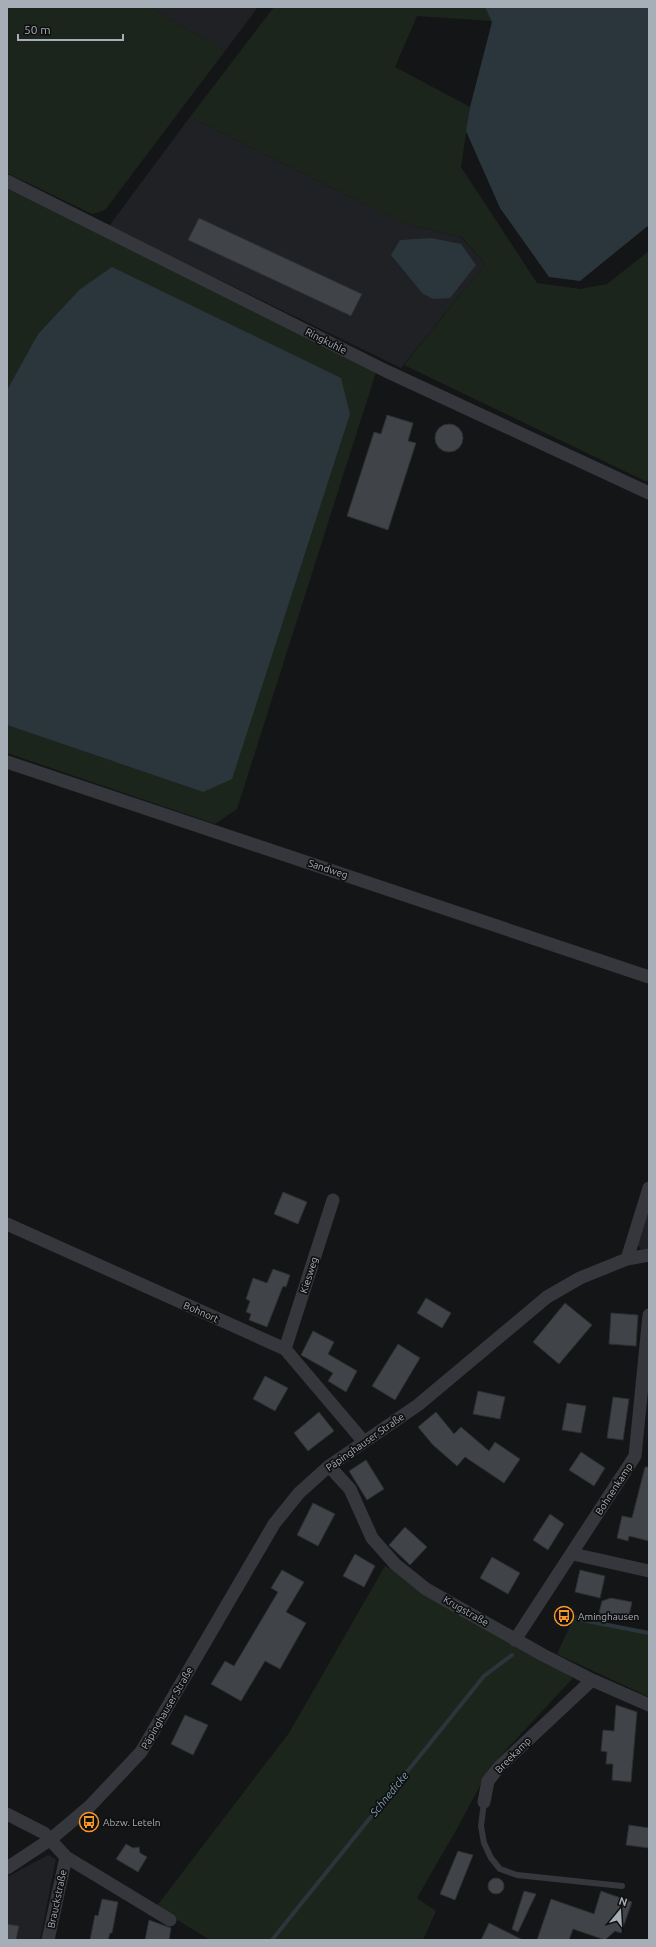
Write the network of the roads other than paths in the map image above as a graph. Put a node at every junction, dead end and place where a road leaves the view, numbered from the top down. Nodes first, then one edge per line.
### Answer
1 (7, 181) edge
2 (649, 493) edge
3 (7, 762) edge
4 (649, 977) edge
5 (649, 1188) edge
6 (333, 1200) dead end
7 (7, 1224) edge
8 (649, 1255) edge
9 (627, 1259) junction
10 (649, 1315) edge
11 (285, 1349) junction
12 (364, 1442) junction
13 (329, 1466) junction
14 (573, 1554) junction
15 (649, 1571) edge
16 (515, 1640) junction
17 (592, 1680) junction
18 (649, 1705) edge
19 (484, 1802) joint
20 (7, 1814) edge
21 (51, 1839) junction
22 (66, 1857) junction
23 (7, 1868) edge
24 (622, 1886) dead end
25 (170, 1920) dead end
26 (48, 1940) edge

1 - 2 street, Ringkuhle
3 - 4 street, Sandweg
5 - 9 street
6 - 11 street, Kiesweg
7 - 11 street, Bohnort
8 - 9 street, Päpinghauser Straße
9 - 12 street, Päpinghauser Straße
10 - 14 street, Bohnenkamp
11 - 12 street, Bohnort
12 - 13 street, Päpinghauser Straße
13 - 16 street, Krugstraße
13 - 21 street, Päpinghauser Straße
14 - 15 street
14 - 16 street, Bohnenkamp
16 - 17 street, Krugstraße
17 - 18 street, Krugstraße
17 - 19 street, Breekamp
19 - 24 lane, Breekamp
20 - 21 street, Brauckstraße
21 - 22 street, Brauckstraße
21 - 23 street, Päpinghauser Straße
22 - 25 street
22 - 26 street, Brauckstraße

